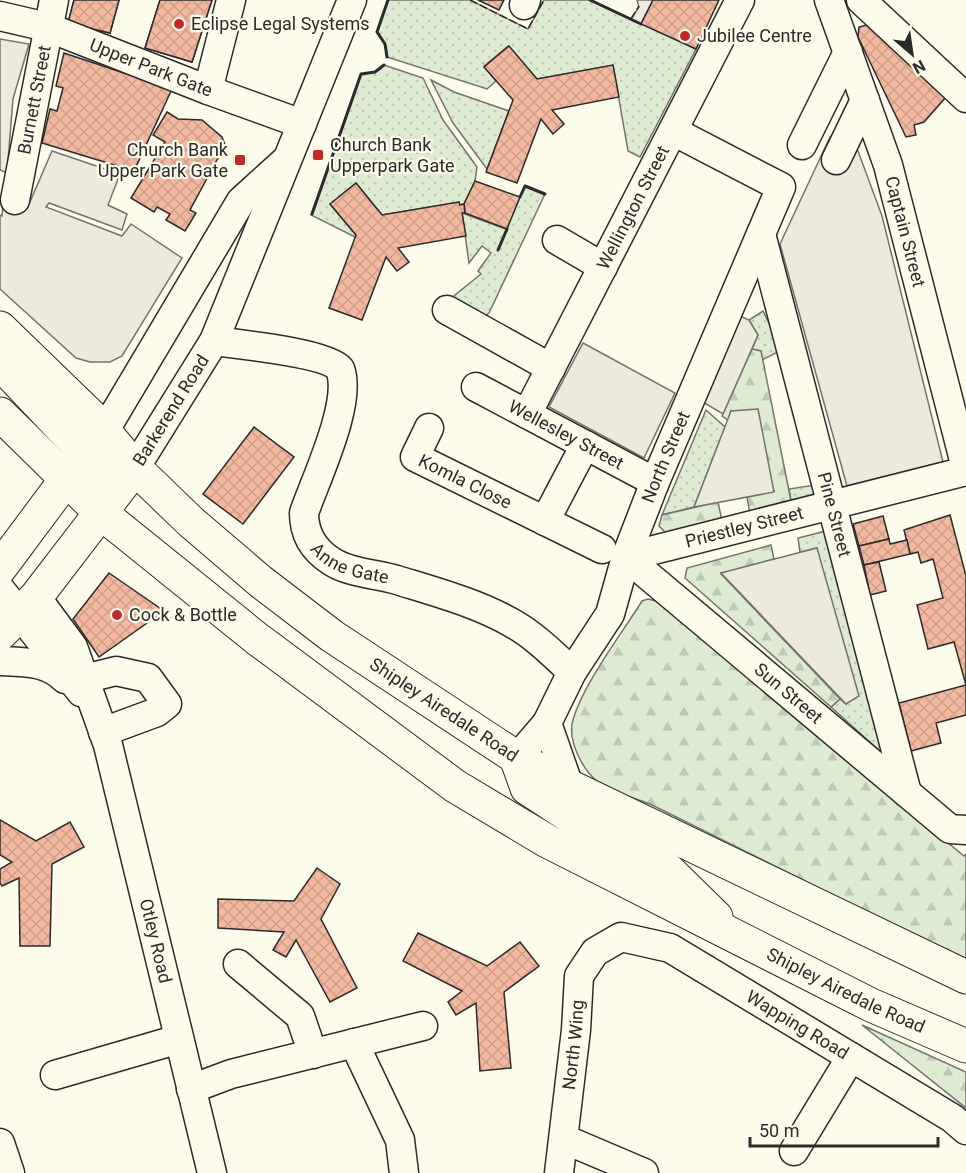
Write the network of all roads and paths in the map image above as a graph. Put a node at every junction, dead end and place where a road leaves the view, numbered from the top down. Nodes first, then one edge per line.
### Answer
1 (54, 0) edge
2 (231, 0) edge
3 (352, 0) edge
4 (740, 0) edge
5 (829, 0) edge
6 (861, 0) edge
7 (0, 16) edge
8 (47, 27) junction
9 (848, 52) junction
10 (208, 90) junction
11 (966, 98) edge
12 (865, 100) junction
13 (302, 124) junction
14 (673, 131) junction
15 (802, 145) dead end
16 (290, 156) junction
17 (836, 160) dead end
18 (15, 200) dead end
19 (761, 234) junction
20 (556, 240) dead end
21 (603, 267) junction
22 (447, 310) dead end
23 (0, 328) edge
24 (214, 341) junction
25 (0, 363) edge
26 (551, 368) junction
27 (476, 387) dead end
28 (0, 414) edge
29 (527, 414) junction
30 (429, 428) dead end
31 (96, 442) junction
32 (585, 445) junction
33 (135, 468) junction
34 (966, 470) edge
35 (66, 479) junction
36 (655, 482) junction
37 (832, 505) junction
38 (101, 513) junction
39 (545, 521) junction
40 (614, 553) junction
41 (0, 568) edge
42 (0, 589) edge
43 (19, 615) edge
44 (0, 661) edge
45 (572, 672) junction
46 (84, 679) junction
47 (99, 721) junction
48 (547, 723) junction
49 (517, 758) junction
50 (569, 786) junction
51 (907, 793) junction
52 (958, 830) edge
53 (621, 937) joint
54 (737, 938) junction
55 (238, 964) dead end
56 (966, 977) edge
57 (423, 1026) dead end
58 (179, 1039) junction
59 (354, 1043) junction
60 (966, 1046) edge
61 (313, 1054) junction
62 (851, 1057) junction
63 (55, 1075) dead end
64 (191, 1089) junction
65 (966, 1130) edge
66 (564, 1139) junction
67 (0, 1143) edge
68 (795, 1150) dead end
69 (10, 1173) edge
70 (212, 1173) edge
71 (404, 1173) edge
72 (559, 1173) edge
73 (644, 1173) edge

1 - 8 street, Burnett Street
2 - 10 street
3 - 13 street, Barkerend Road
4 - 14 street, Wellington Street
5 - 9 street, Captain Street
6 - 11 street
7 - 8 street, Upper Park Gate
8 - 10 street, Upper Park Gate
8 - 18 street, Burnett Street
9 - 12 street, Captain Street
9 - 15 street
10 - 13 street, Upper Park Gate
12 - 17 street
12 - 34 street, Captain Street
13 - 16 street, Barkerend Road
14 - 19 street, North Street
14 - 21 street, Wellington Street
16 - 24 street, Barkerend Road
16 - 31 street, Barkerend Road
19 - 36 street, North Street
19 - 37 street, Pine Street
20 - 21 street
21 - 26 street, Wellington Street
22 - 26 street
23 - 31 main road, Shipley Airedale Road
24 - 33 street, Barkerend Road
24 - 45 street, Anne Gate
25 - 31 main road
26 - 29 street, Wellington Street
27 - 29 street, Wellesley Street
28 - 35 main road, Shipley Airedale Road
29 - 32 street, Wellesley Street
30 - 39 street, Komla Close
31 - 33 main road, Shipley Airedale Road
31 - 35 main road, Barkerend Road
31 - 38 main road
32 - 36 street, Wellesley Street
32 - 39 street
33 - 38 main road, Barkerend Road
33 - 49 main road, Shipley Airedale Road
34 - 37 street, Priestley Street
35 - 38 main road, Shipley Airedale Road
35 - 41 main road, Barkerend Road
36 - 40 street, North Street
37 - 40 street, Priestley Street
37 - 51 street, Pine Street
38 - 43 main road, Barkerend Road
38 - 54 main road, Shipley Airedale Road
39 - 40 street, Komla Close
40 - 45 street, North Street
40 - 51 street, Sun Street
42 - 43 street
43 - 46 street, Otley Road
43 - 47 street
44 - 47 street
45 - 48 street, North Street
46 - 47 street, Otley Road
46 - 47 street
47 - 58 street, Otley Road
48 - 49 street, North Street
48 - 50 street
49 - 50 main road, Shipley Airedale Road
49 - 54 main road
50 - 56 main road, Shipley Airedale Road
51 - 52 street, Sun Street
53 - 62 street, Wapping Road
53 - 66 street, North Wing
54 - 60 main road, Shipley Airedale Road
55 - 61 street
57 - 59 street
58 - 63 street
58 - 64 street, Otley Road
59 - 61 street
59 - 71 street
61 - 64 street
62 - 65 street, Wapping Road
62 - 68 street
64 - 70 street, Otley Road
66 - 72 street, North Wing
66 - 73 street
67 - 69 street

